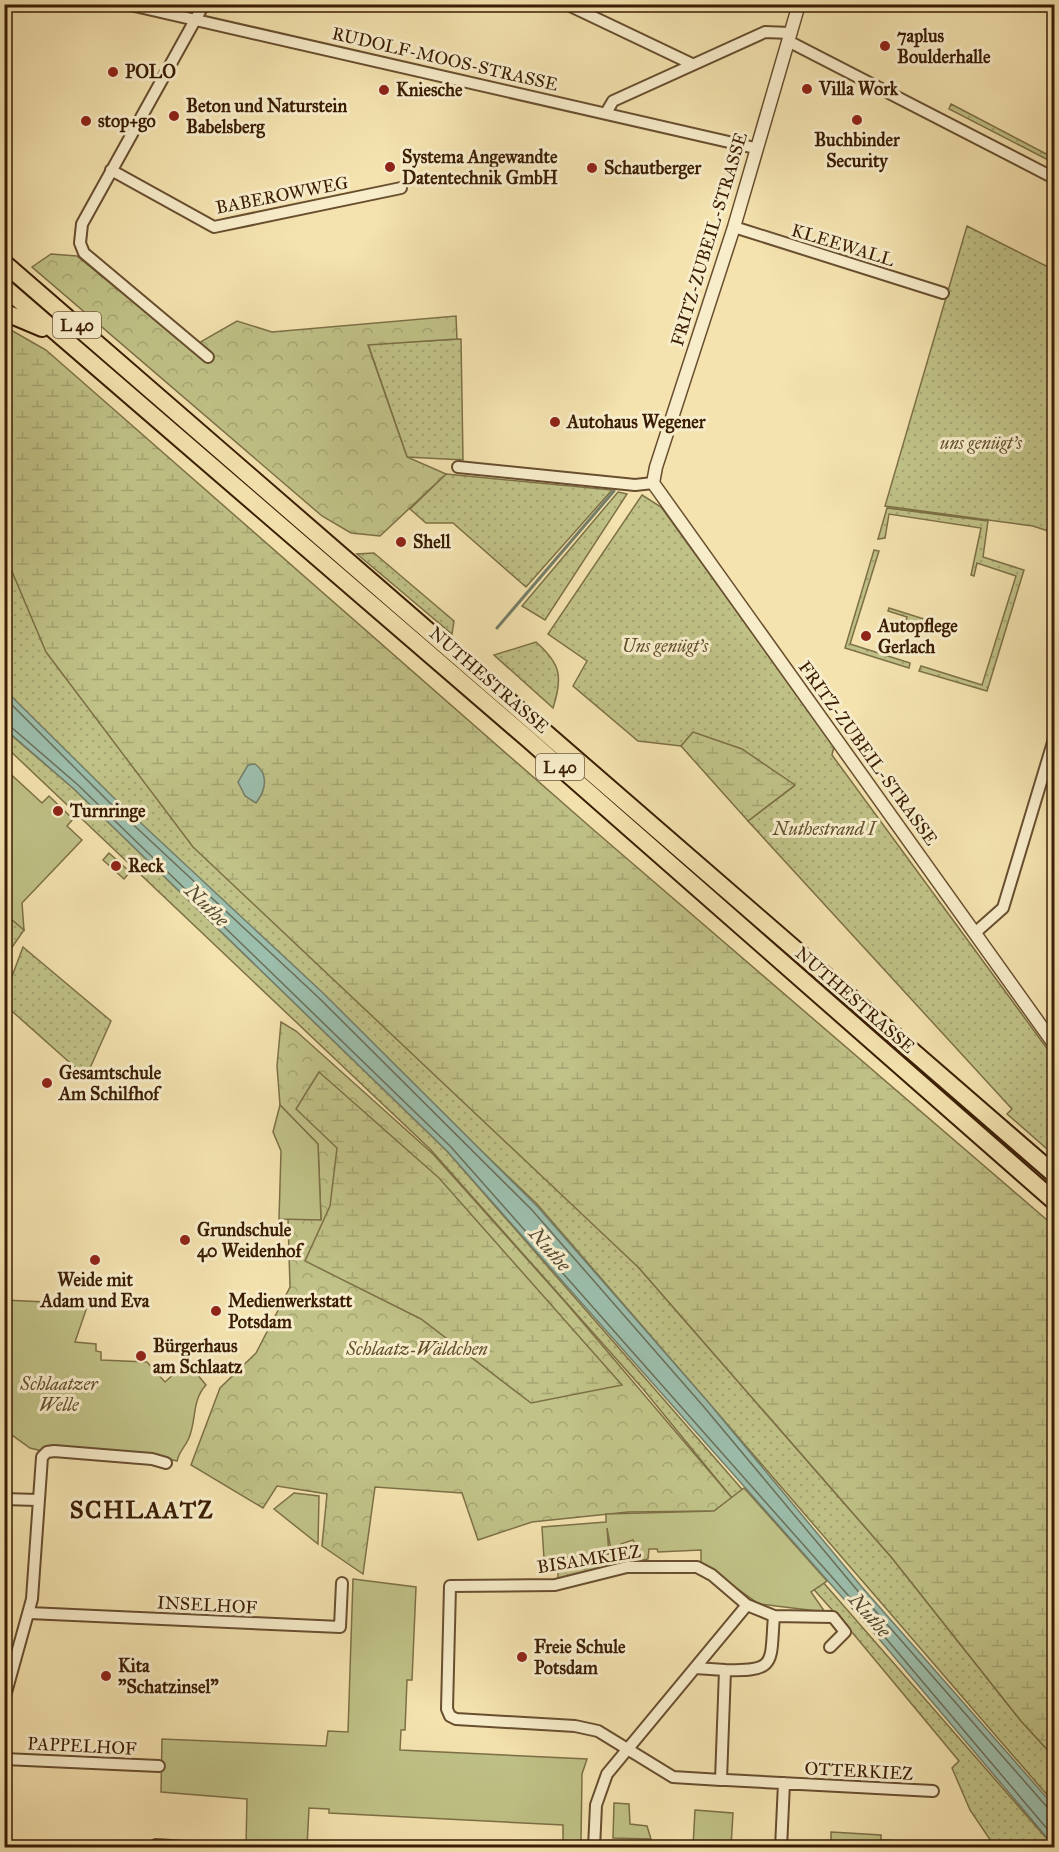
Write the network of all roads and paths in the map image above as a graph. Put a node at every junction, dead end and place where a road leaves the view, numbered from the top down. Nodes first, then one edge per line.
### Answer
1 (126, 4) edge
2 (204, 4) edge
3 (566, 4) edge
4 (799, 4) edge
5 (196, 19) junction
6 (789, 37) junction
7 (692, 64) junction
8 (606, 112) junction
9 (755, 148) junction
10 (111, 170) junction
11 (1054, 178) edge
12 (401, 188) dead end
13 (734, 228) junction
14 (4, 263) edge
15 (4, 287) edge
16 (943, 293) dead end
17 (4, 312) edge
18 (63, 338) junction
19 (208, 357) dead end
20 (458, 467) dead end
21 (653, 483) junction
22 (1054, 739) edge
23 (976, 932) junction
24 (1054, 1044) edge
25 (1054, 1174) edge
26 (1054, 1201) edge
27 (166, 1463) dead end
28 (4, 1499) edge
29 (37, 1500) junction
30 (342, 1583) dead end
31 (747, 1605) junction
32 (29, 1613) junction
33 (774, 1616) junction
34 (830, 1647) dead end
35 (695, 1668) junction
36 (725, 1670) junction
37 (5, 1699) edge
38 (627, 1750) junction
39 (4, 1759) edge
40 (159, 1766) dead end
41 (721, 1780) junction
42 (784, 1783) junction
43 (933, 1791) dead end
44 (156, 1848) edge
45 (202, 1848) edge
46 (594, 1848) edge
47 (781, 1848) edge

1 - 5 street, RUDOLF-MOOS-STRASSE
2 - 5 street
3 - 7 street
4 - 6 street, FRITZ-ZUBEIL-STRASSE
5 - 8 street, RUDOLF-MOOS-STRASSE
5 - 10 street
6 - 7 street
6 - 9 street, FRITZ-ZUBEIL-STRASSE
6 - 11 street
7 - 8 street
8 - 9 street, RUDOLF-MOOS-STRASSE
9 - 13 street, FRITZ-ZUBEIL-STRASSE
10 - 12 street, BABEROWWEG
10 - 19 street
13 - 16 street, KLEEWALL
13 - 21 street, FRITZ-ZUBEIL-STRASSE
14 - 25 highway, NUTHESTRASSE / L 40
15 - 18 highway, NUTHESTRASSE / L 40
17 - 18 highway
18 - 26 highway, NUTHESTRASSE / L 40
20 - 21 street
21 - 23 street, FRITZ-ZUBEIL-STRASSE
22 - 23 street
23 - 24 street, FRITZ-ZUBEIL-STRASSE
27 - 29 street
28 - 29 street
29 - 32 street
30 - 32 street, INSELHOF
31 - 33 street, BISAMKIEZ
31 - 35 street
31 - 38 street, BISAMKIEZ
32 - 37 street
33 - 34 street, BISAMKIEZ
33 - 36 street
35 - 36 street
35 - 38 street
36 - 41 street
38 - 41 street, OTTERKIEZ
38 - 46 street
39 - 40 street, PAPPELHOF
41 - 42 street, OTTERKIEZ
42 - 43 street, OTTERKIEZ
42 - 47 street, OTTERKIEZ
44 - 45 street

